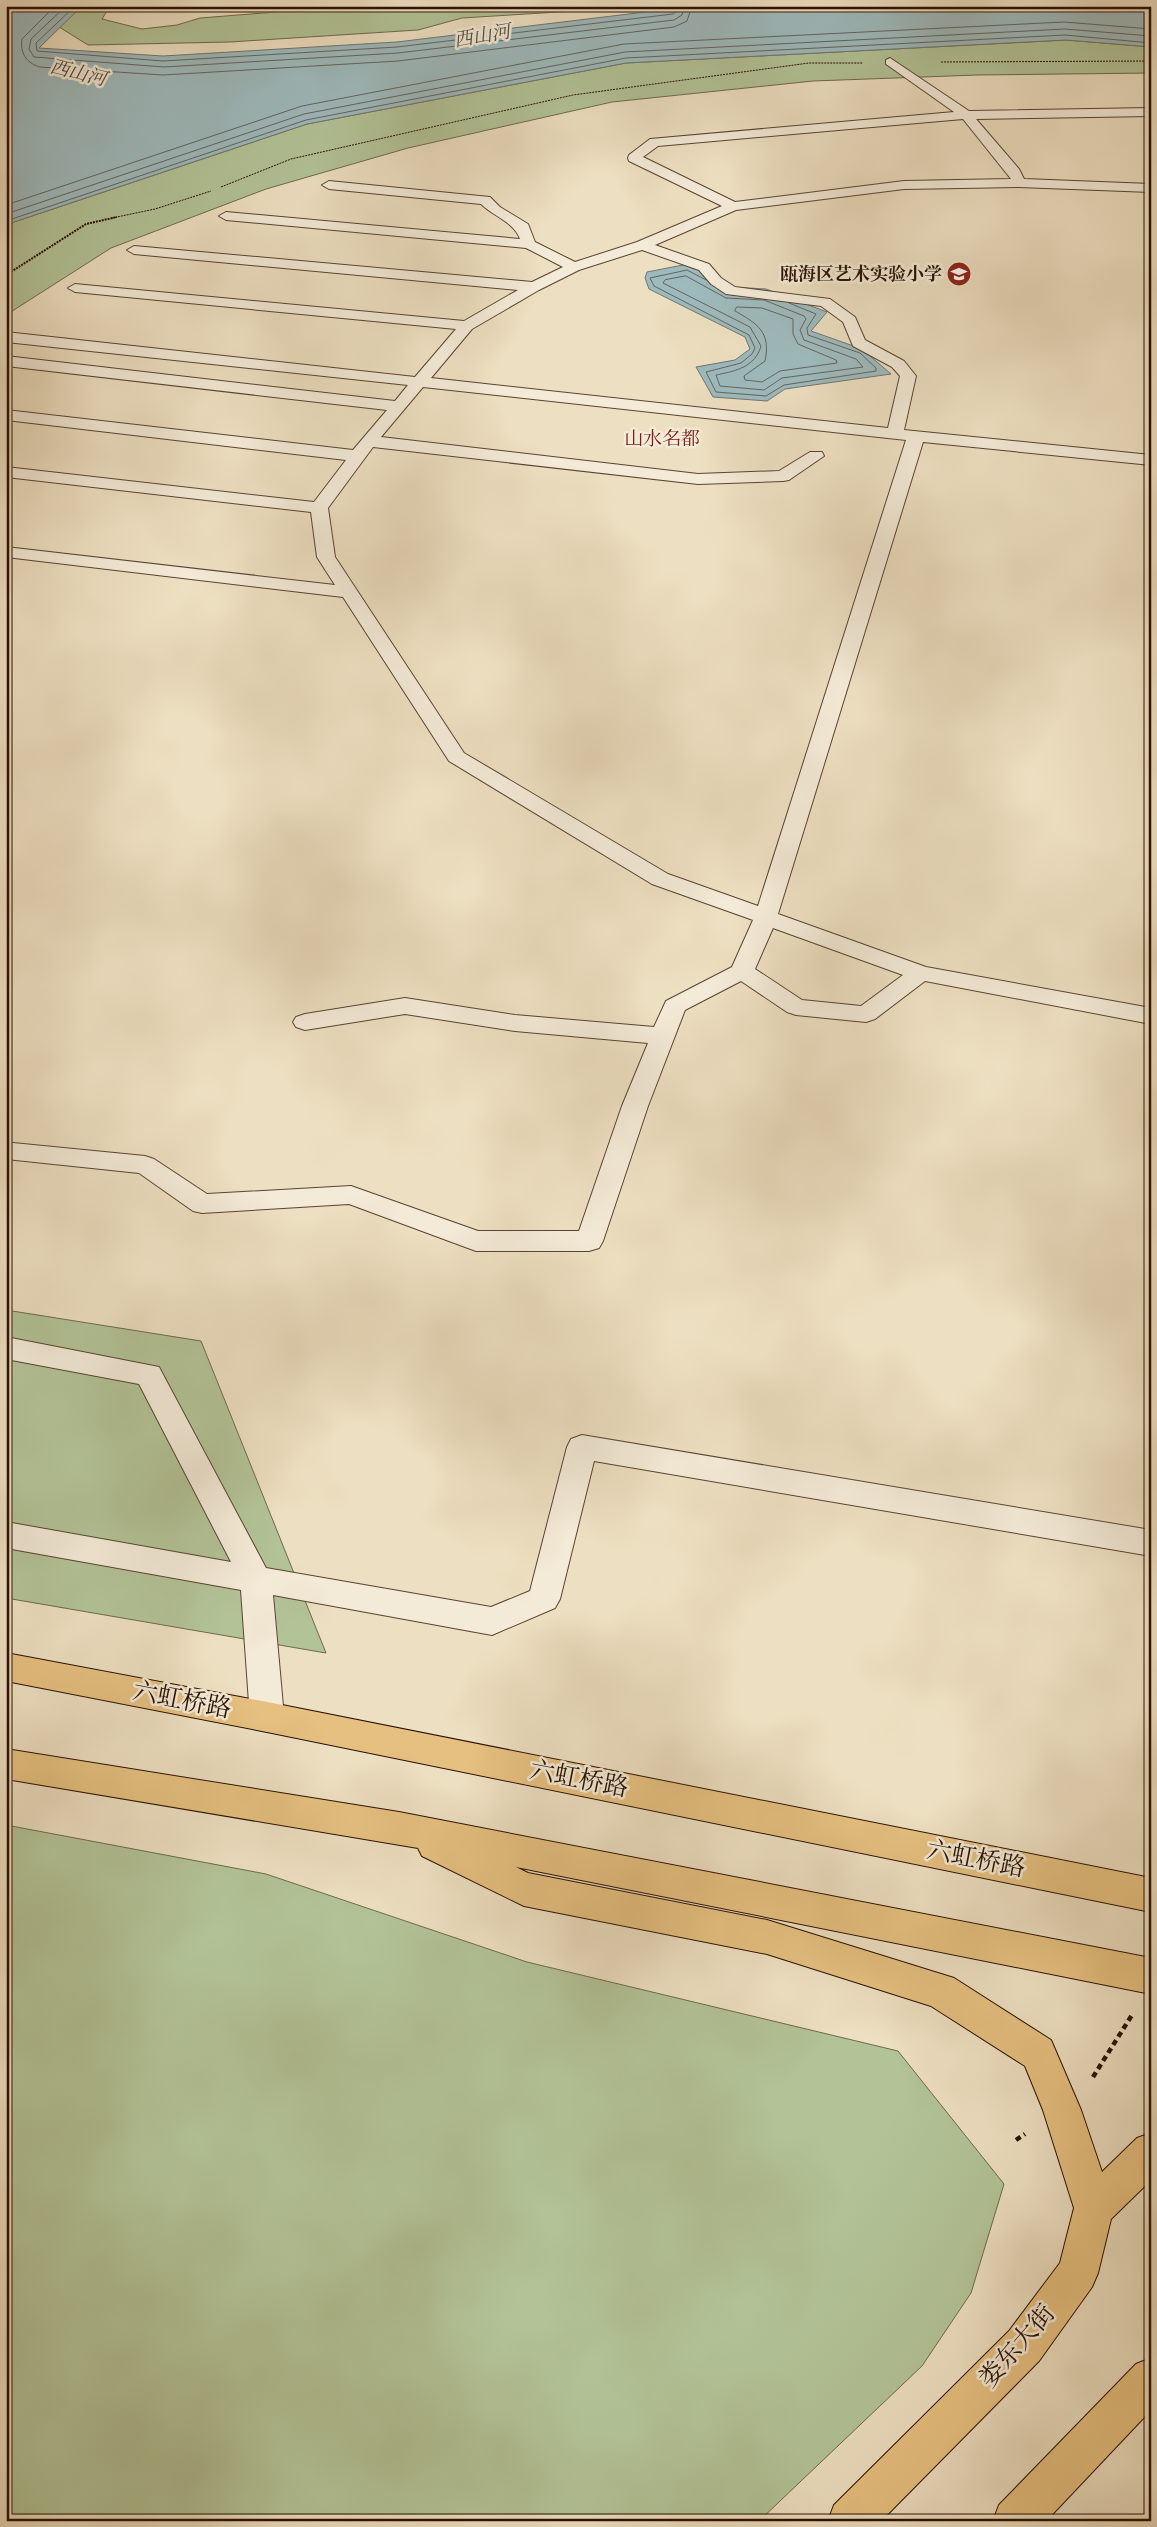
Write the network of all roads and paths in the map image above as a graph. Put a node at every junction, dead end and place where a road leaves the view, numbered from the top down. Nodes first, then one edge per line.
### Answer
1 (1151, 61) edge
2 (890, 62) junction
3 (1151, 112) edge
4 (966, 115) junction
5 (1019, 183) junction
6 (329, 185) dead end
7 (1151, 188) edge
8 (733, 206) junction
9 (226, 216) dead end
10 (529, 244) junction
11 (642, 245) junction
12 (134, 250) dead end
13 (574, 267) junction
14 (6, 275) edge
15 (534, 287) junction
16 (75, 288) dead end
17 (467, 326) junction
18 (6, 337) edge
19 (6, 361) edge
20 (420, 381) junction
21 (399, 406) junction
22 (6, 415) edge
23 (895, 433) junction
24 (916, 436) junction
25 (369, 441) junction
26 (358, 456) junction
27 (816, 456) dead end
28 (1151, 460) edge
29 (6, 472) edge
30 (319, 508) junction
31 (6, 552) edge
32 (348, 592) junction
33 (766, 917) junction
34 (742, 971) junction
35 (921, 973) junction
36 (1151, 1016) edge
37 (305, 1022) dead end
38 (663, 1036) junction
39 (13, 1152) dead end
40 (6, 1348) edge
41 (6, 1535) edge
42 (1151, 1543) edge
43 (256, 1579) junction
44 (6, 1667) edge
45 (267, 1717) junction
46 (6, 1764) edge
47 (399, 1828) junction
48 (1151, 1894) edge
49 (1151, 1976) edge
50 (1151, 2152) edge
51 (1094, 2208) junction
52 (1151, 2379) edge
53 (850, 2521) edge
54 (1015, 2521) edge

1 - 2 path
2 - 4 street
2 - 14 path
3 - 4 street
4 - 5 street
4 - 8 street
5 - 7 street
5 - 8 street
6 - 10 street
8 - 11 street
9 - 10 street
10 - 13 street
11 - 13 street
11 - 23 street
12 - 15 street
13 - 15 street
15 - 17 street
16 - 17 street
17 - 20 street
18 - 20 street
19 - 21 street
20 - 21 street
20 - 23 street
21 - 25 street
22 - 26 street
23 - 24 street
24 - 28 street
24 - 33 street
25 - 26 street
25 - 27 street
26 - 30 street
29 - 30 street
30 - 32 street
31 - 32 street
32 - 33 street
33 - 34 street
33 - 35 street
34 - 35 street
34 - 38 street
35 - 36 street
37 - 38 street
38 - 39 street
40 - 43 street
41 - 43 street
42 - 43 street
43 - 45 street
44 - 45 main road, 六虹桥路
45 - 48 main road, 六虹桥路
46 - 47 main road
47 - 49 main road
47 - 51 main road
50 - 51 main road
51 - 53 main road, 娄东大街
52 - 54 main road

